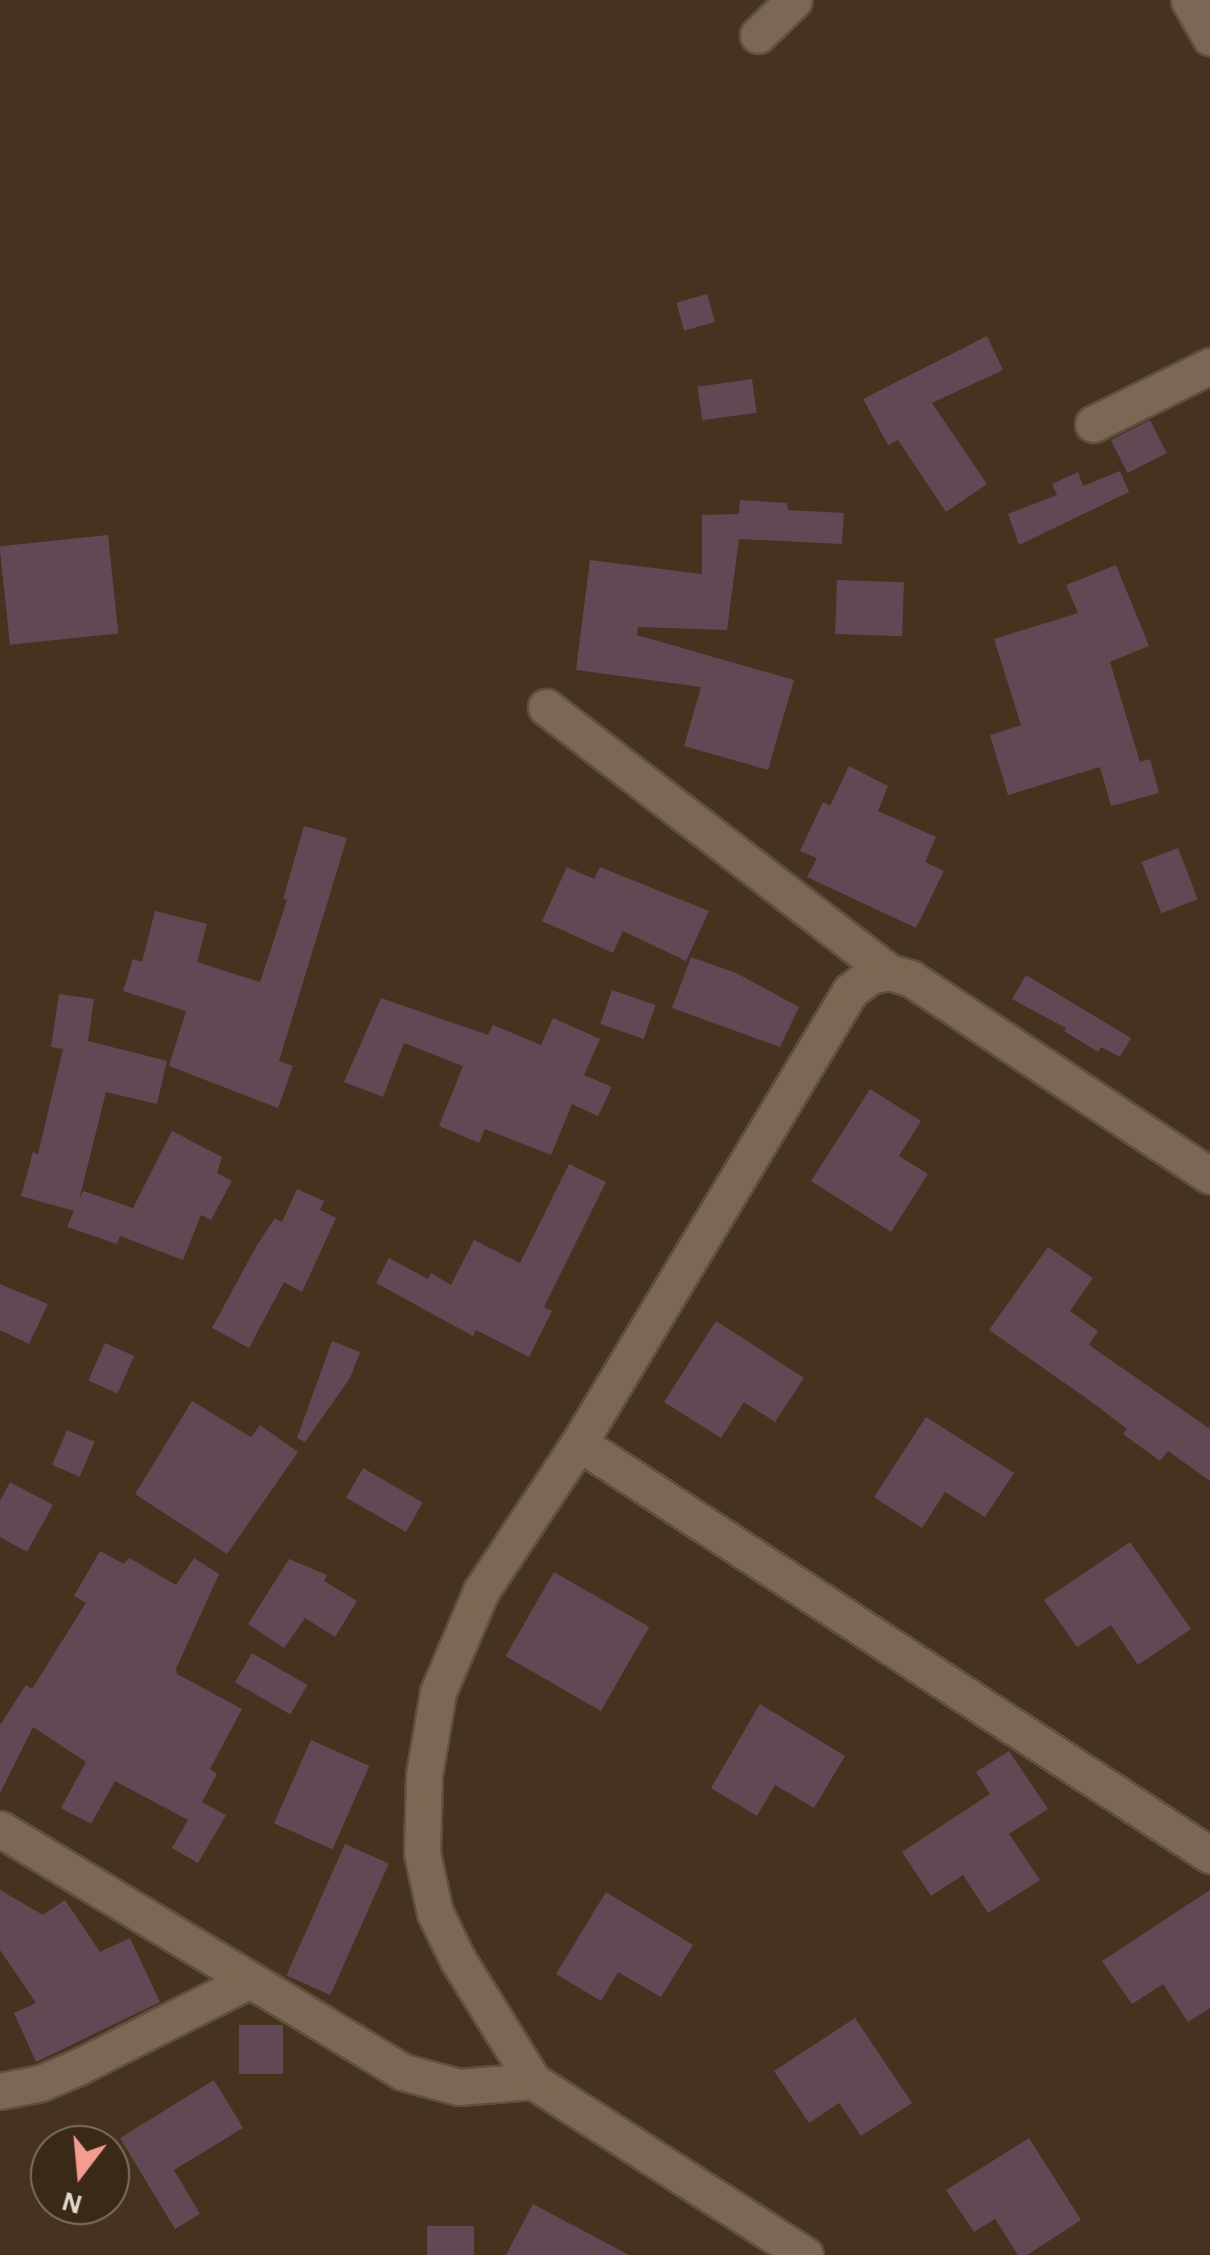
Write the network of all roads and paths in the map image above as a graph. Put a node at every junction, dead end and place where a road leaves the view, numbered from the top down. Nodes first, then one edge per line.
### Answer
1 (794, 0) edge
2 (1188, 0) edge
3 (758, 35) dead end
4 (1210, 38) edge
5 (1210, 366) edge
6 (1094, 424) dead end
7 (546, 707) dead end
8 (890, 972) junction
9 (1210, 1176) edge
10 (580, 1444) junction
11 (0, 1828) edge
12 (1210, 1856) edge
13 (250, 1980) junction
14 (533, 2081) junction
15 (0, 2091) edge
16 (806, 2255) edge

1 - 3 street
2 - 4 street
5 - 6 street
7 - 8 street
8 - 9 street
8 - 10 street
10 - 12 street
10 - 14 street
11 - 13 street
13 - 14 street
13 - 15 street
14 - 16 street

